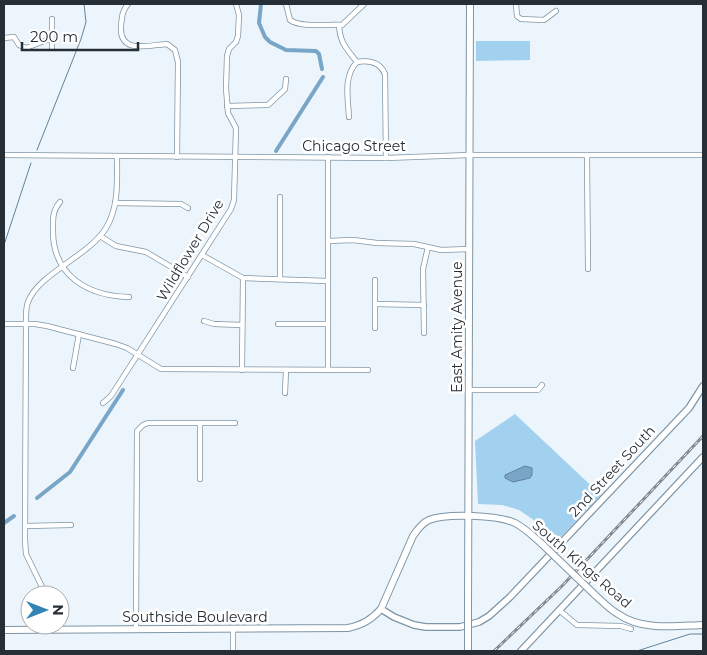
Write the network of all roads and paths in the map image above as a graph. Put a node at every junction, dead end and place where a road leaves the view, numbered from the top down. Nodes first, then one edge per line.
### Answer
1 (128, 4) edge
2 (236, 4) edge
3 (286, 4) edge
4 (364, 4) edge
5 (470, 4) edge
6 (516, 4) edge
7 (556, 12) dead end
8 (52, 19) dead end
9 (339, 25) junction
10 (4, 38) edge
11 (52, 38) junction
12 (52, 48) dead end
13 (357, 62) junction
14 (286, 79) dead end
15 (227, 106) junction
16 (349, 117) dead end
17 (4, 155) edge
18 (587, 155) junction
19 (703, 155) edge
20 (469, 156) junction
21 (117, 157) junction
22 (177, 157) junction
23 (236, 157) junction
24 (328, 157) junction
25 (386, 158) junction
26 (280, 197) dead end
27 (60, 202) dead end
28 (115, 204) junction
29 (188, 208) dead end
30 (100, 236) junction
31 (328, 241) junction
32 (428, 247) junction
33 (469, 249) junction
34 (202, 255) junction
35 (62, 267) junction
36 (588, 270) dead end
37 (188, 277) junction
38 (243, 278) junction
39 (280, 280) junction
40 (375, 280) dead end
41 (328, 281) junction
42 (129, 297) dead end
43 (375, 304) junction
44 (424, 305) junction
45 (204, 322) dead end
46 (4, 324) edge
47 (26, 324) junction
48 (278, 324) dead end
49 (328, 324) junction
50 (242, 325) junction
51 (375, 328) dead end
52 (424, 333) dead end
53 (78, 334) junction
54 (138, 355) junction
55 (73, 368) dead end
56 (242, 370) junction
57 (286, 370) junction
58 (328, 370) junction
59 (368, 370) dead end
60 (542, 385) dead end
61 (703, 386) edge
62 (469, 390) junction
63 (285, 393) dead end
64 (103, 403) dead end
65 (200, 424) junction
66 (235, 424) dead end
67 (703, 457) edge
68 (200, 479) dead end
69 (469, 517) junction
70 (71, 525) dead end
71 (25, 526) junction
72 (41, 585) edge
73 (381, 609) junction
74 (559, 610) junction
75 (703, 625) edge
76 (70, 628) edge
77 (20, 629) edge
78 (136, 629) junction
79 (233, 629) junction
80 (631, 629) dead end
81 (4, 630) edge
82 (233, 651) edge
83 (468, 651) edge
84 (521, 651) edge

1 - 22 street
2 - 15 street, Wildflower Drive
3 - 9 street
4 - 9 street
5 - 20 main road, East Amity Avenue
6 - 7 street
8 - 11 street
9 - 13 street
10 - 11 street
11 - 12 street
13 - 16 street
13 - 25 street
14 - 15 street
15 - 23 street, Wildflower Drive
17 - 21 street, Chicago Street
18 - 19 street, Chicago Street
18 - 20 street, Chicago Street
18 - 36 street
20 - 25 street, Chicago Street
20 - 33 main road, East Amity Avenue
21 - 22 street, Chicago Street
21 - 28 street
22 - 23 street, Chicago Street
23 - 24 street, Chicago Street
23 - 34 street, Wildflower Drive
24 - 25 street, Chicago Street
24 - 31 street
26 - 39 street
27 - 35 street
28 - 29 street
28 - 30 street
30 - 35 street
30 - 37 street
31 - 32 street
31 - 41 street
32 - 33 street
32 - 44 street
33 - 62 main road, East Amity Avenue
34 - 37 street, Wildflower Drive
34 - 38 street
35 - 42 street
35 - 47 street
37 - 54 street, Wildflower Drive
38 - 39 street
38 - 50 street
39 - 41 street
40 - 43 street
41 - 49 street
43 - 44 street
43 - 51 street
44 - 52 street
45 - 50 street
46 - 47 street
47 - 53 street
47 - 71 street
48 - 49 street
49 - 58 street
50 - 56 street
53 - 54 street
53 - 55 street
54 - 56 street
54 - 64 street, Wildflower Drive
56 - 57 street
57 - 58 street
57 - 63 street
58 - 59 street
60 - 62 street
61 - 73 street, 2nd Street South
62 - 69 main road, East Amity Avenue
65 - 66 street
65 - 68 street
65 - 78 street
67 - 74 street
69 - 73 main road, South Kings Road
69 - 75 main road, South Kings Road, bridge
69 - 83 main road, East Amity Avenue, bridge
70 - 71 street
71 - 72 street
73 - 79 main road, Southside Boulevard
74 - 80 street
74 - 84 street
76 - 78 main road, Southside Boulevard
77 - 81 main road, Southside Boulevard
78 - 79 main road, Southside Boulevard
79 - 82 street

